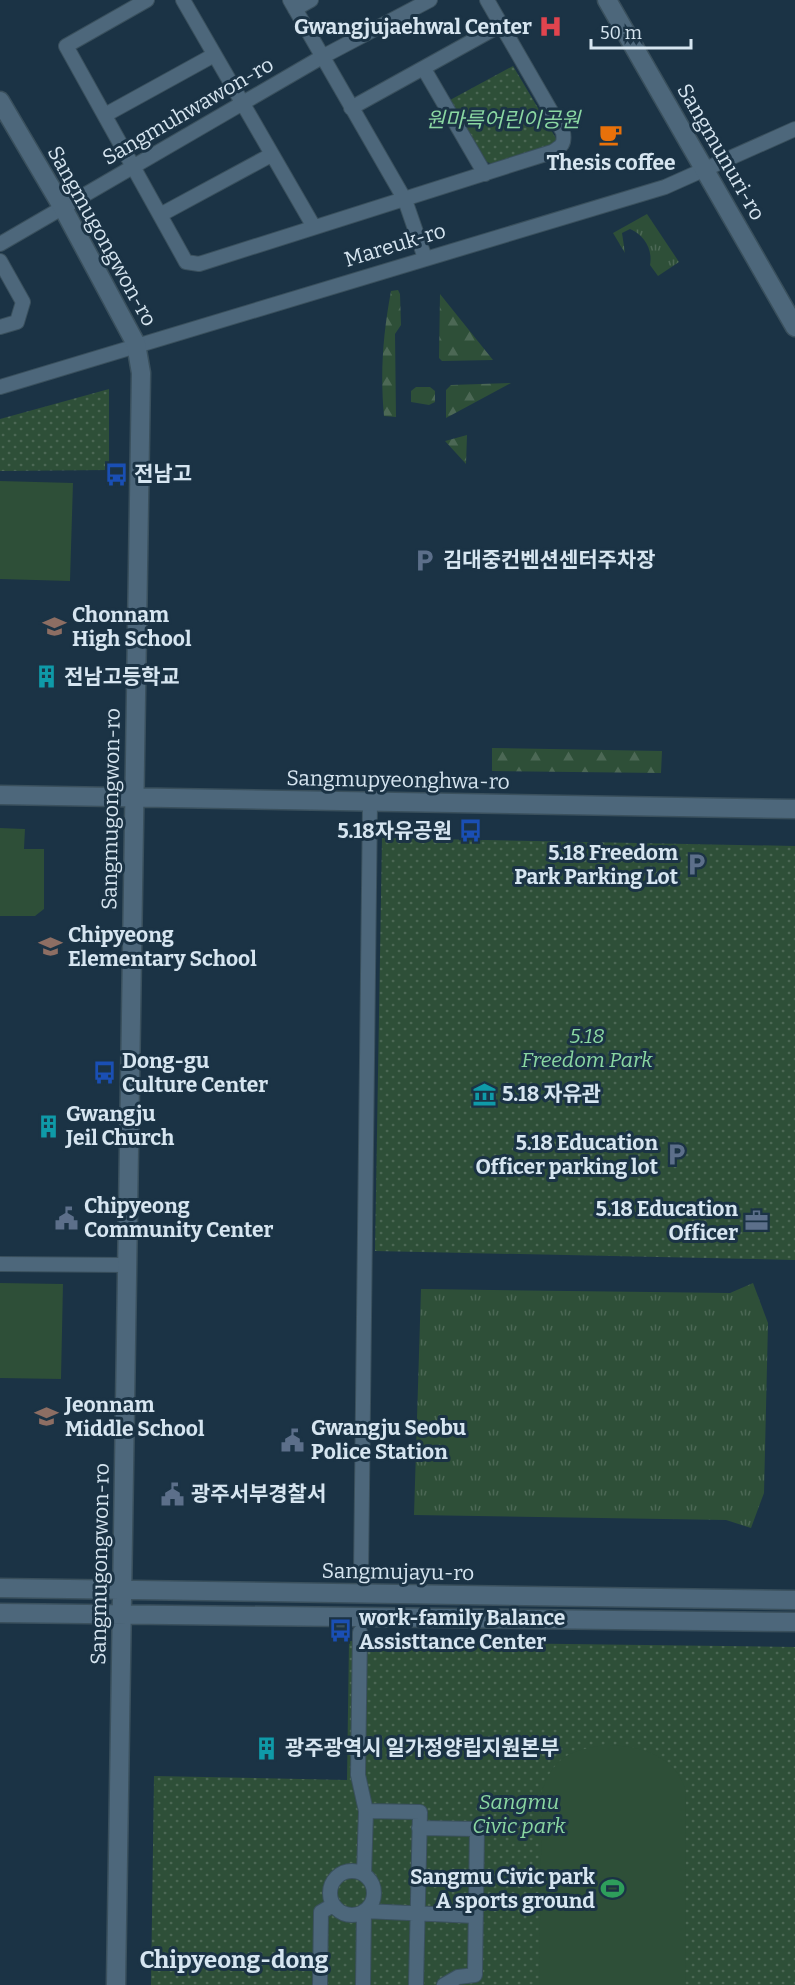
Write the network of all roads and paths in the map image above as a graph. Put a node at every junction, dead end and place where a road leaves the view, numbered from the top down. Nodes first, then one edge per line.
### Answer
1 (147, 0) edge
2 (183, 0) edge
3 (311, 0) edge
4 (430, 0) edge
5 (487, 0) edge
6 (607, 0) edge
7 (293, 4) edge
8 (501, 24) junction
9 (214, 55) junction
10 (322, 57) junction
11 (424, 69) junction
12 (0, 100) edge
13 (242, 105) junction
14 (351, 108) junction
15 (105, 115) junction
16 (795, 129) edge
17 (271, 155) junction
18 (133, 168) junction
19 (704, 169) junction
20 (485, 174) junction
21 (405, 200) junction
22 (63, 208) junction
23 (160, 215) junction
24 (314, 227) junction
25 (0, 244) edge
26 (425, 258) junction
27 (0, 261) edge
28 (0, 327) edge
29 (795, 327) edge
30 (136, 344) junction
31 (0, 387) edge
32 (0, 795) edge
33 (134, 797) junction
34 (369, 802) junction
35 (795, 809) edge
36 (0, 1263) edge
37 (128, 1265) junction
38 (361, 1575) dead end
39 (0, 1588) edge
40 (122, 1590) junction
41 (795, 1600) edge
42 (0, 1613) edge
43 (122, 1614) junction
44 (795, 1622) edge
45 (360, 1632) dead end
46 (366, 1811) junction
47 (419, 1828) junction
48 (364, 1874) junction
49 (333, 1905) junction
50 (364, 1911) junction
51 (418, 1915) junction
52 (476, 1916) junction
53 (116, 1985) edge
54 (320, 1985) edge
55 (363, 1985) edge
56 (416, 1985) edge
57 (444, 1985) edge

1 - 15 street
2 - 9 street
3 - 7 street
4 - 10 street, Sangmuhwawon-ro
5 - 8 street
6 - 19 street, Sangmunuri-ro
7 - 10 street
8 - 11 street
8 - 20 street
9 - 13 street
9 - 15 street
10 - 13 street, Sangmuhwawon-ro
10 - 14 street
11 - 14 street
11 - 20 street
12 - 22 street, Sangmugongwon-ro
13 - 17 street
13 - 18 street, Sangmuhwawon-ro
14 - 21 street
15 - 18 street
16 - 19 street, Mareuk-ro
17 - 23 street
17 - 24 street
18 - 22 street, Sangmuhwawon-ro
18 - 23 street
19 - 26 street, Mareuk-ro
19 - 29 street, Sangmunuri-ro
20 - 21 street
21 - 24 street
21 - 26 street
22 - 25 street, Sangmuhwawon-ro
22 - 30 street, Sangmugongwon-ro
23 - 24 street
26 - 30 street, Mareuk-ro
27 - 28 street
30 - 31 street, Mareuk-ro
30 - 33 street, Sangmugongwon-ro
32 - 33 street, Sangmupyeonghwa-ro
33 - 34 street, Sangmupyeonghwa-ro
33 - 37 street, Sangmugongwon-ro
34 - 35 street, Sangmupyeonghwa-ro
34 - 38 street
36 - 37 street
37 - 40 street, Sangmugongwon-ro
39 - 40 street, Sangmujayu-ro
40 - 41 street, Sangmujayu-ro
40 - 43 street, Sangmugongwon-ro
42 - 43 street
43 - 44 street
43 - 53 street, Sangmugongwon-ro
45 - 46 street
46 - 47 street
46 - 48 street
47 - 51 street
47 - 52 street
48 - 49 street
48 - 50 street
49 - 50 street
49 - 54 street
50 - 51 street
50 - 55 street
51 - 52 street
51 - 56 street
52 - 57 street

